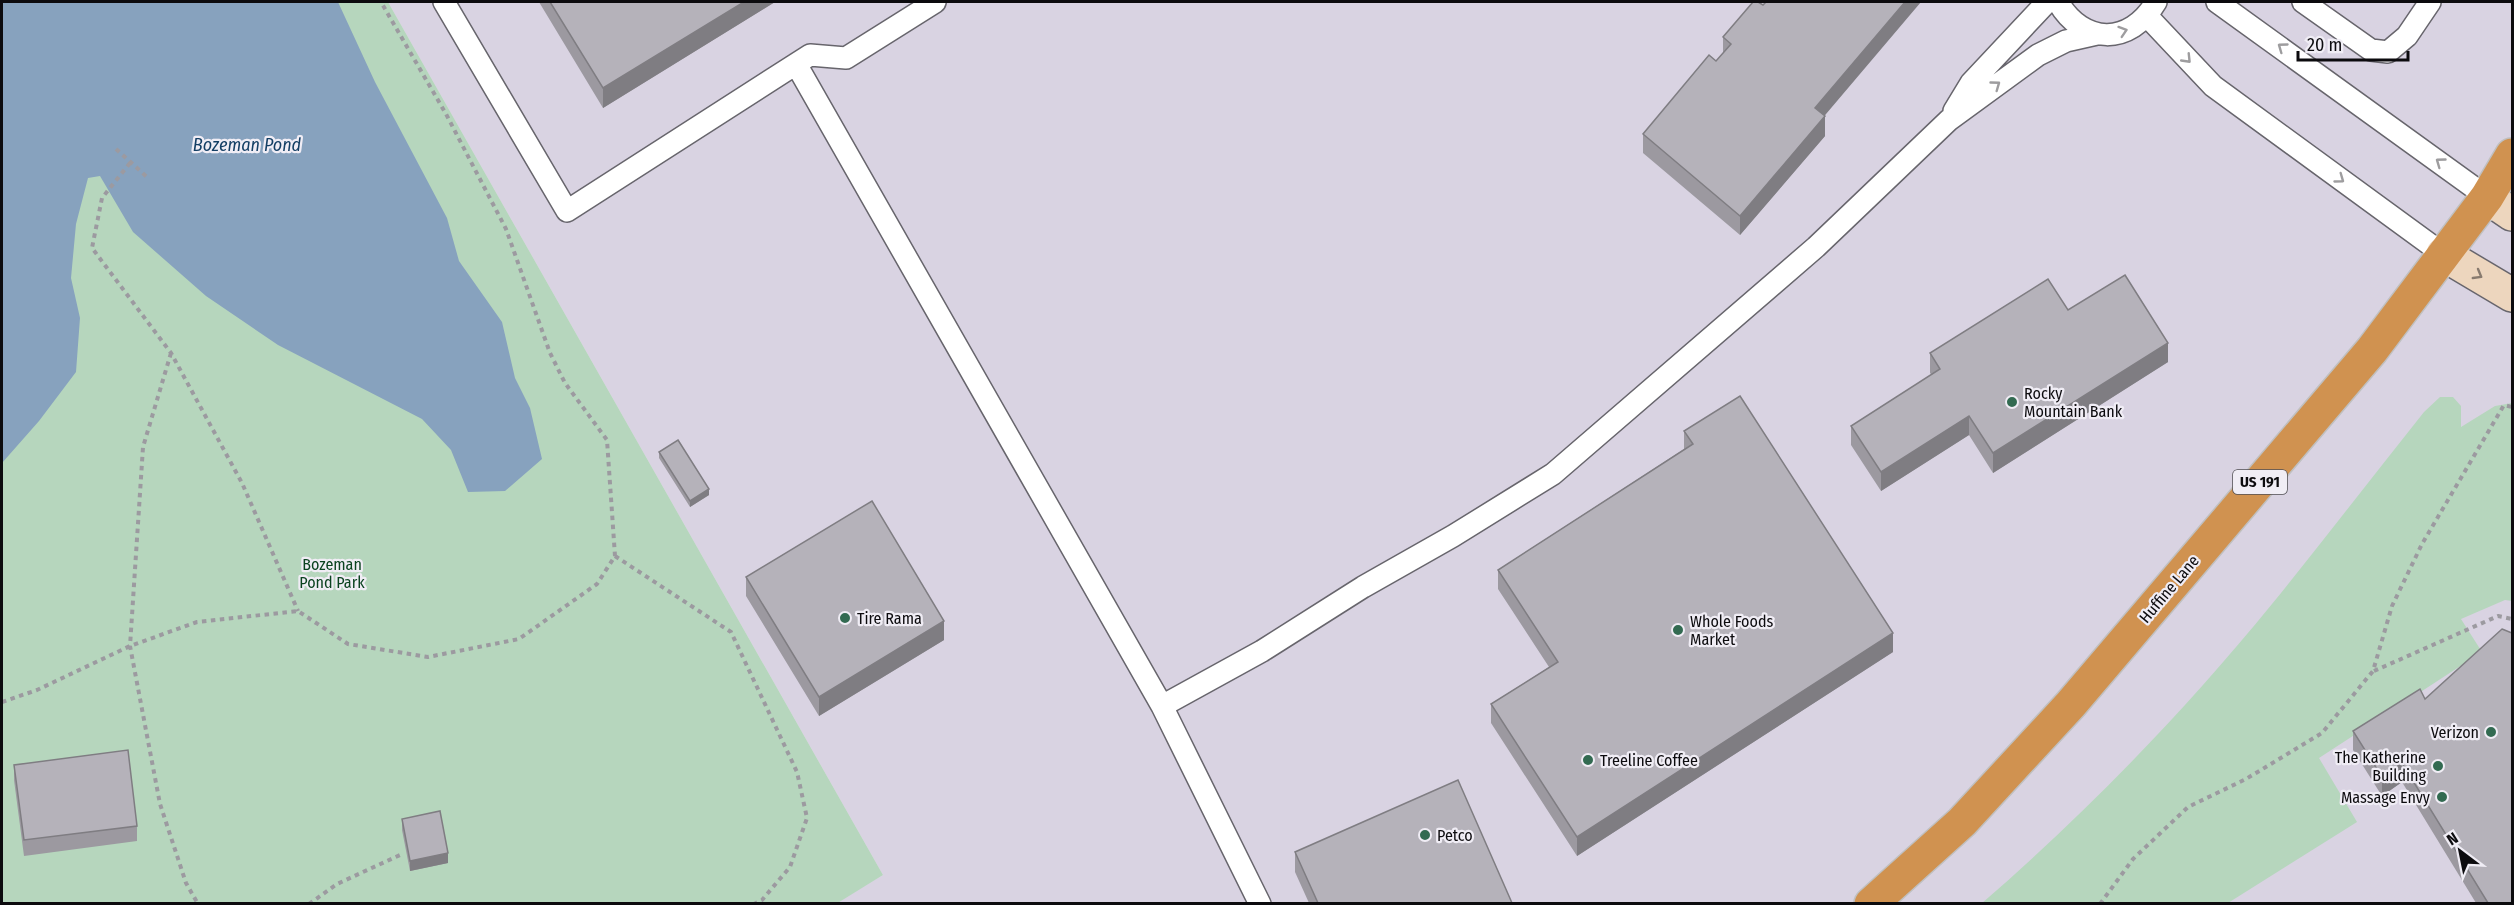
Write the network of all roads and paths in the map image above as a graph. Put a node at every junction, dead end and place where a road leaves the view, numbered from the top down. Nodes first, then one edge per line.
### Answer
1 (381, 2) edge
2 (444, 2) edge
3 (935, 2) edge
4 (2047, 2) edge
5 (2058, 2) edge
6 (2217, 2) edge
7 (2303, 2) edge
8 (2430, 2) edge
9 (2151, 9) edge
10 (2097, 34) junction
11 (796, 64) junction
12 (1949, 120) junction
13 (116, 149) dead end
14 (2512, 155) edge
15 (130, 163) junction
16 (147, 177) dead end
17 (2500, 206) edge
18 (2443, 254) junction
19 (2512, 295) edge
20 (171, 353) junction
21 (2512, 407) edge
22 (615, 556) junction
23 (298, 611) junction
24 (2512, 619) edge
25 (130, 646) junction
26 (2373, 671) junction
27 (2, 702) edge
28 (1162, 706) junction
29 (400, 855) dead end
30 (198, 903) edge
31 (309, 903) edge
32 (754, 903) edge
33 (1260, 903) edge
34 (1871, 903) edge
35 (2100, 903) edge

1 - 22 path
2 - 11 lane
3 - 11 lane
4 - 12 lane
5 - 10 lane
17 -> 6 lane
7 - 8 lane
10 -> 9 lane
9 -> 18 lane
12 -> 10 lane
11 - 28 lane
12 - 28 lane
13 - 15 path
14 - 17 highway, US 191
15 - 16 path
15 - 20 path
17 - 18 highway, US 191
18 -> 19 main road
18 - 34 highway, Huffine Lane / US 191
20 - 23 path
20 - 25 path
21 - 26 path
22 - 23 path
22 - 32 path
23 - 25 path
24 - 26 path
25 - 27 path
25 - 30 path
26 - 35 path
28 - 33 lane
29 - 31 path

